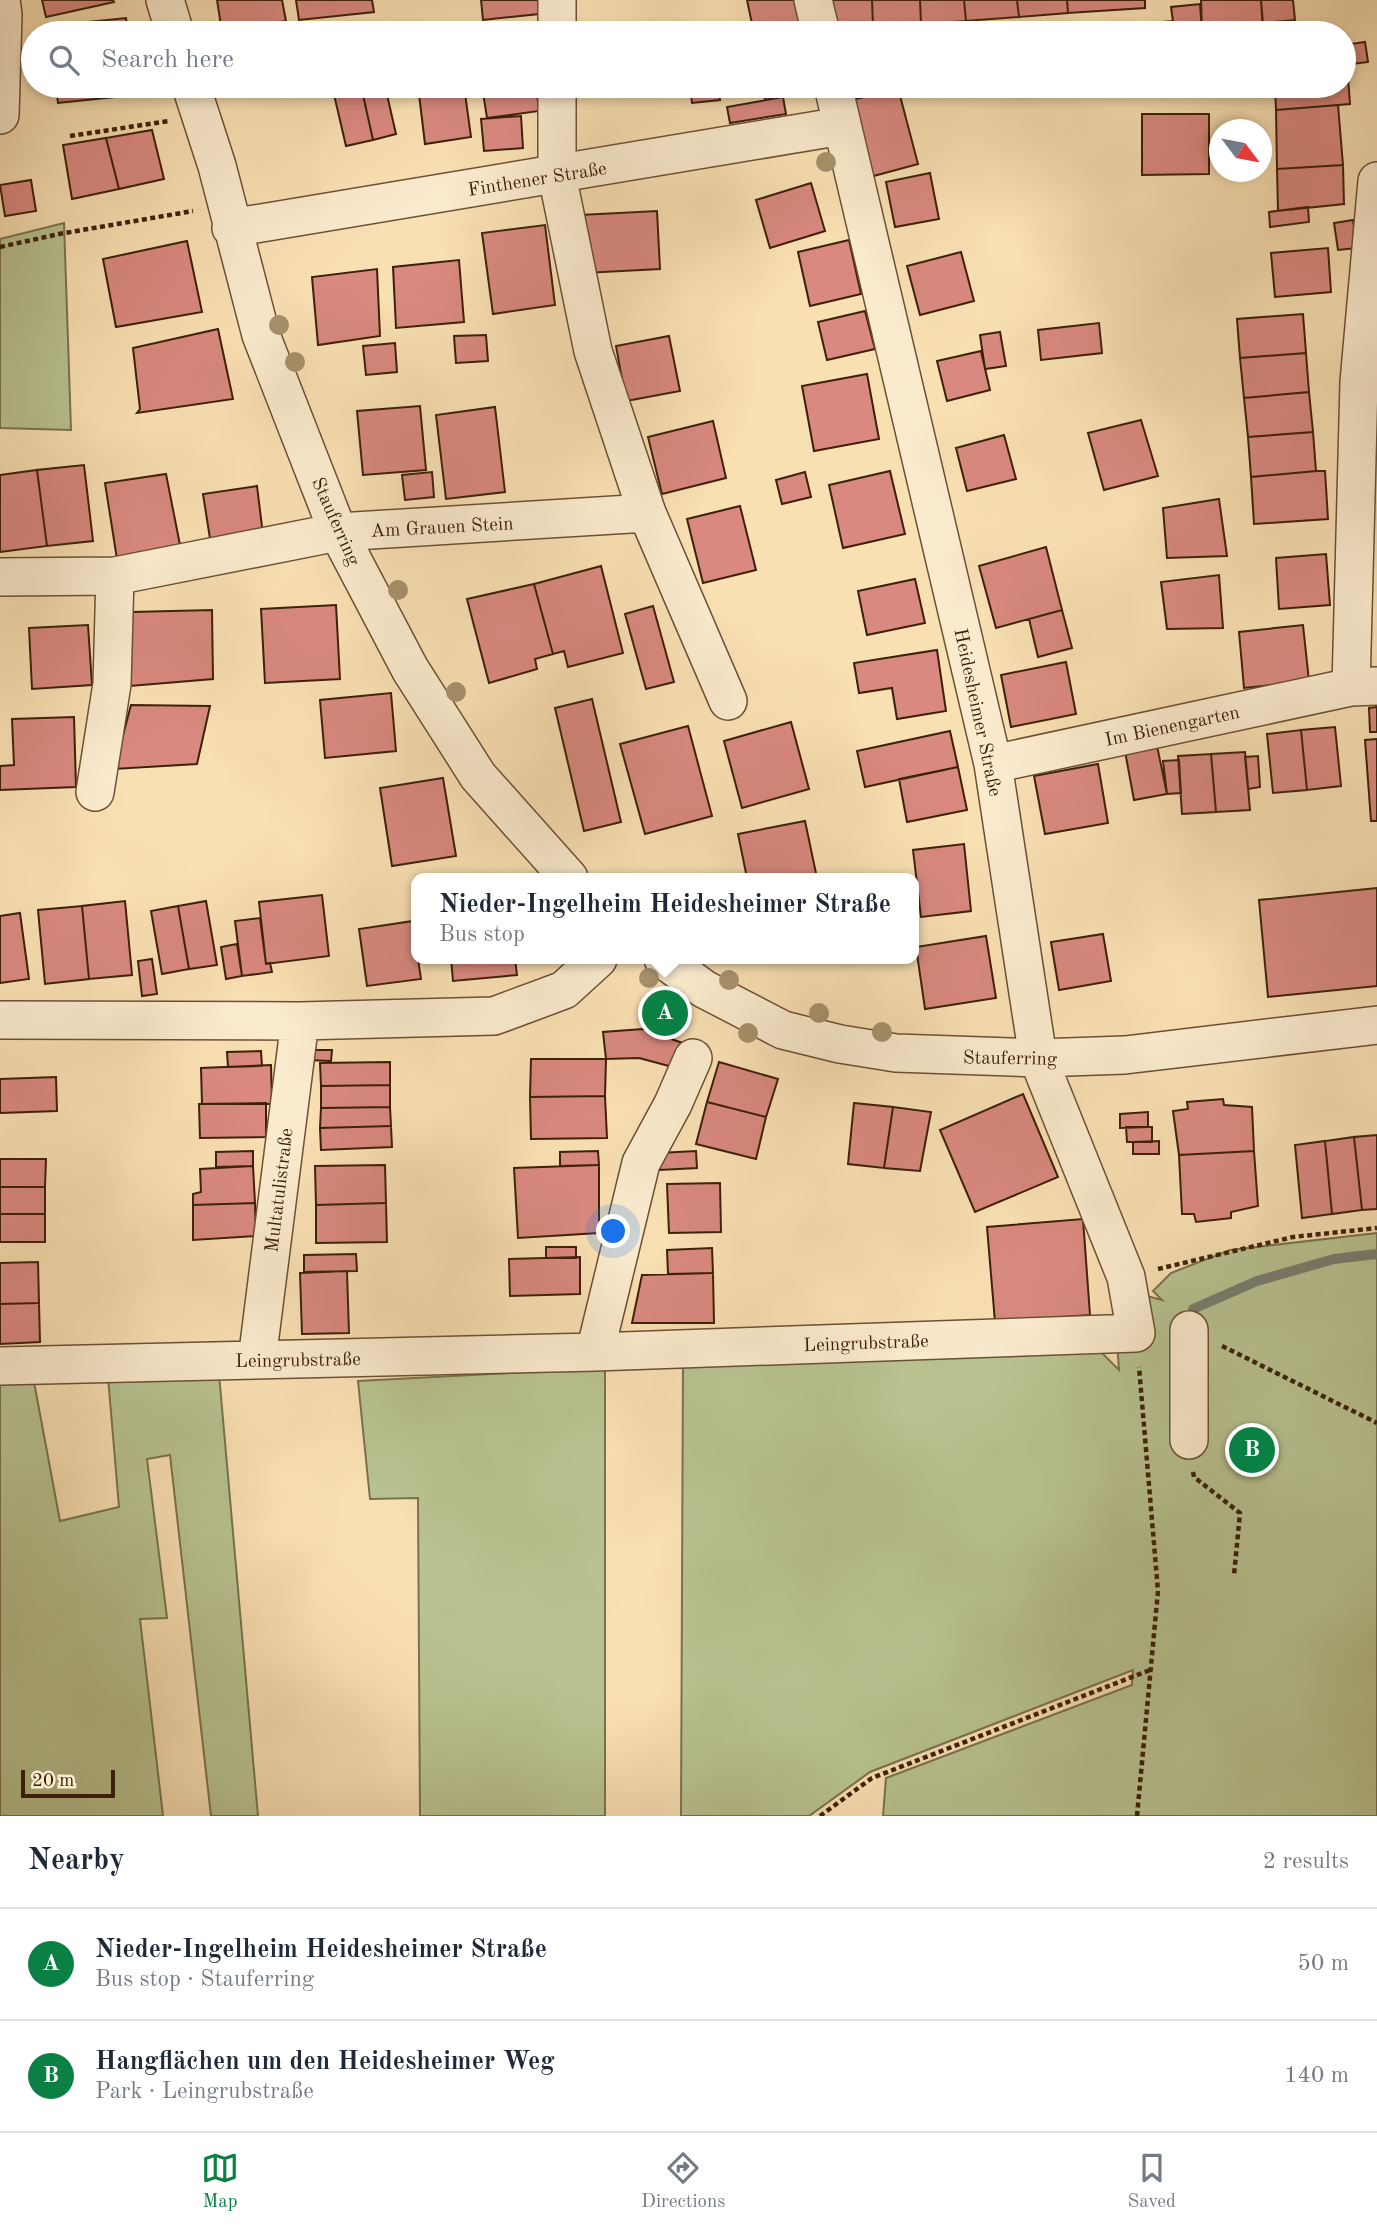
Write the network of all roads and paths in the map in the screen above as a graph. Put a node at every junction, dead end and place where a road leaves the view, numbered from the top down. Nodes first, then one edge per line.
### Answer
1 (1, 0) edge
2 (165, 0) edge
3 (557, 0) edge
4 (813, 0) edge
5 (171, 21) edge
6 (557, 21) edge
7 (818, 21) edge
8 (557, 98) edge
9 (836, 98) edge
10 (196, 101) edge
11 (0, 115) edge
12 (842, 126) junction
13 (70, 136) dead end
14 (557, 175) junction
15 (1377, 181) edge
16 (231, 228) junction
17 (0, 247) edge
18 (1368, 384) edge
19 (1366, 503) edge
20 (647, 513) junction
21 (338, 532) junction
22 (114, 576) junction
23 (0, 577) edge
24 (1364, 687) edge
25 (728, 701) dead end
26 (993, 764) junction
27 (95, 792) dead end
28 (565, 873) edge
29 (593, 964) edge
30 (670, 964) edge
31 (0, 1020) edge
32 (300, 1021) junction
33 (1377, 1025) edge
34 (694, 1058) dead end
35 (1038, 1058) junction
36 (1377, 1228) edge
37 (1126, 1277) junction
38 (1189, 1330) joint
39 (1136, 1333) junction
40 (595, 1352) junction
41 (257, 1360) junction
42 (0, 1366) edge
43 (1377, 1423) edge
44 (1189, 1440) joint
45 (1234, 1575) dead end
46 (1150, 1670) junction
47 (820, 1816) edge
48 (1137, 1816) edge

1 - 11 street
2 - 5 street
3 - 6 street
4 - 7 street
8 - 14 street
9 - 12 street, Heidesheimer Straße
10 - 13 path
10 - 16 street, Stauferring
12 - 14 street, Finthener Straße
12 - 26 street, Heidesheimer Straße
14 - 16 street, Finthener Straße
14 - 20 street
15 - 18 street, Im Bienengarten
16 - 17 path
16 - 21 street, Stauferring
18 - 19 street, Im Bienengarten
19 - 24 street, Im Bienengarten
20 - 21 street, Am Grauen Stein
20 - 25 street
21 - 22 street, Am Grauen Stein
21 - 28 street, Stauferring
22 - 23 street, Am Grauen Stein
22 - 27 street
24 - 26 street, Im Bienengarten
26 - 35 street, Heidesheimer Straße
29 - 32 street
30 - 35 street, Stauferring
31 - 32 street
32 - 41 street, Multatulistraße
33 - 35 street, Stauferring
34 - 40 street
35 - 37 street, Heidesheimer Straße
36 - 37 path
37 - 39 street, Heidesheimer Straße
38 - 43 path
38 - 44 street
39 - 40 street, Leingrubstraße
39 - 46 path
40 - 41 street, Leingrubstraße
41 - 42 street, Leingrubstraße
44 - 45 path
46 - 47 path
46 - 48 path

